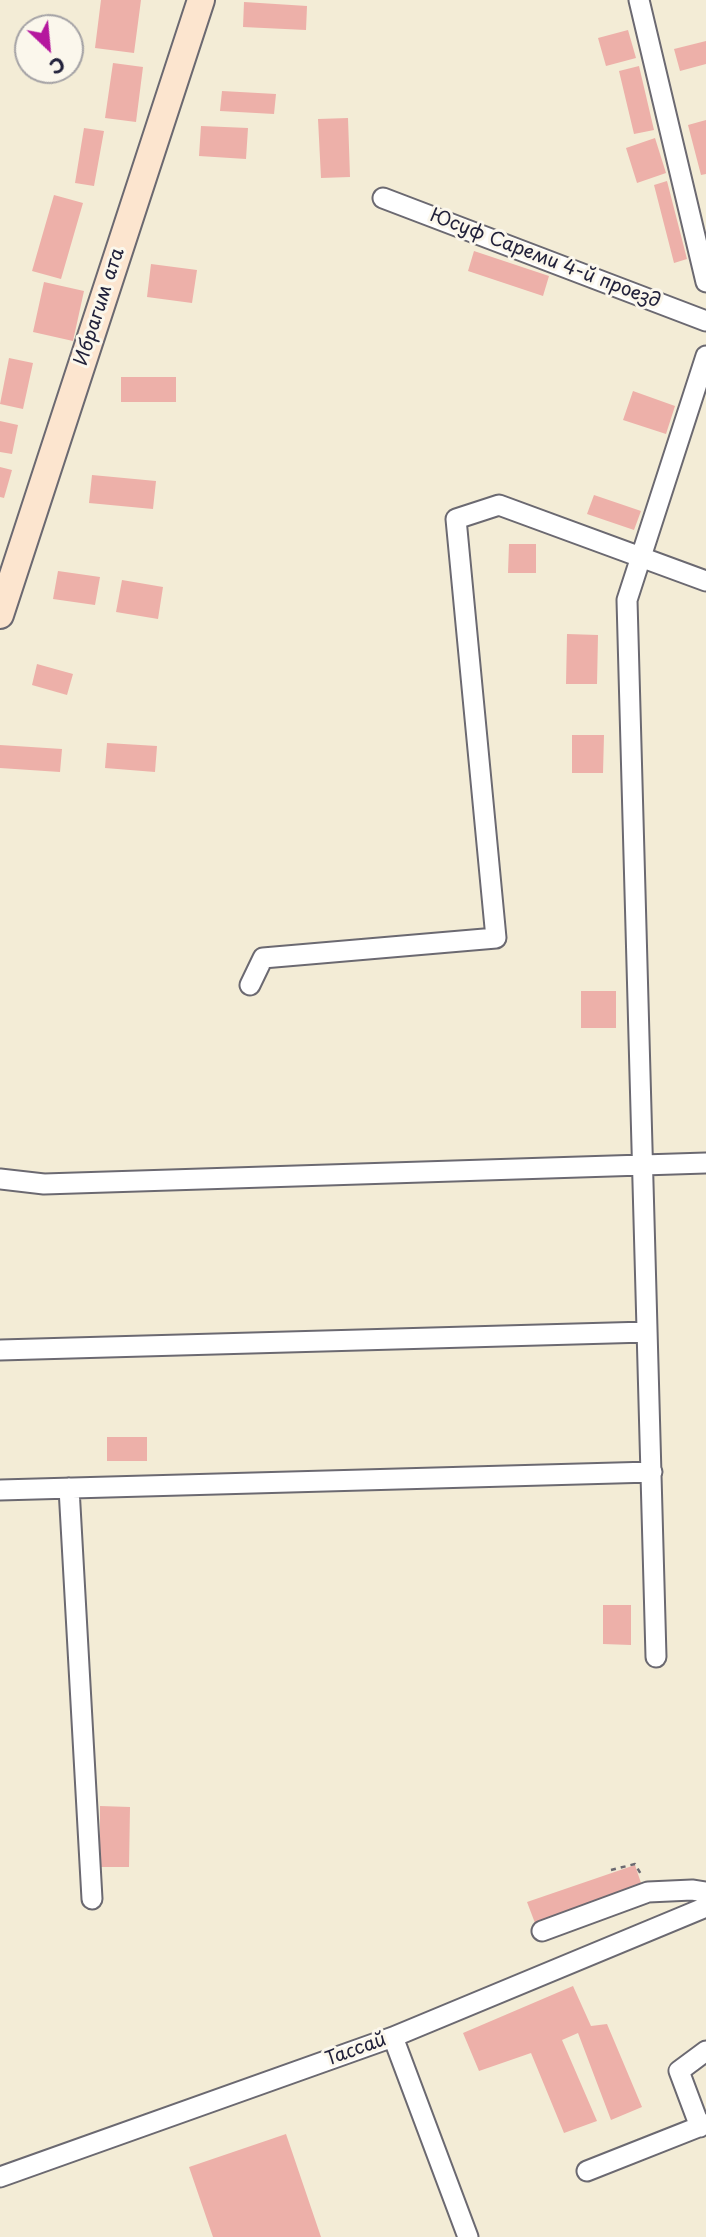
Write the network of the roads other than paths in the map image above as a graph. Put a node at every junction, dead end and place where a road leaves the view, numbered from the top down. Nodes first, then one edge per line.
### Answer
1 (201, 0) edge
2 (639, 0) edge
3 (383, 198) dead end
4 (706, 282) edge
5 (706, 321) edge
6 (706, 356) edge
7 (641, 558) junction
8 (706, 581) edge
9 (0, 615) edge
10 (250, 985) dead end
11 (706, 1163) edge
12 (642, 1165) junction
13 (0, 1179) edge
14 (648, 1332) junction
15 (0, 1350) edge
16 (652, 1472) junction
17 (69, 1488) junction
18 (0, 1490) edge
19 (656, 1657) dead end
20 (706, 1892) edge
21 (92, 1899) dead end
22 (706, 1907) edge
23 (542, 1931) dead end
24 (393, 2037) junction
25 (706, 2050) edge
26 (703, 2126) edge
27 (587, 2171) dead end
28 (0, 2177) edge
29 (468, 2237) edge

1 - 9 street, Ибрагим ата
2 - 4 street
3 - 5 street, Юсуф Сареми 4-й проезд
6 - 7 street
7 - 8 street
7 - 10 street
7 - 12 street
11 - 12 street
12 - 13 street
12 - 14 street
14 - 15 street
14 - 16 street
16 - 17 street
16 - 19 street
17 - 18 street
17 - 21 street
20 - 23 street
22 - 24 street, Тассай
24 - 28 street, Тассай
24 - 29 street
25 - 26 street
26 - 27 street

